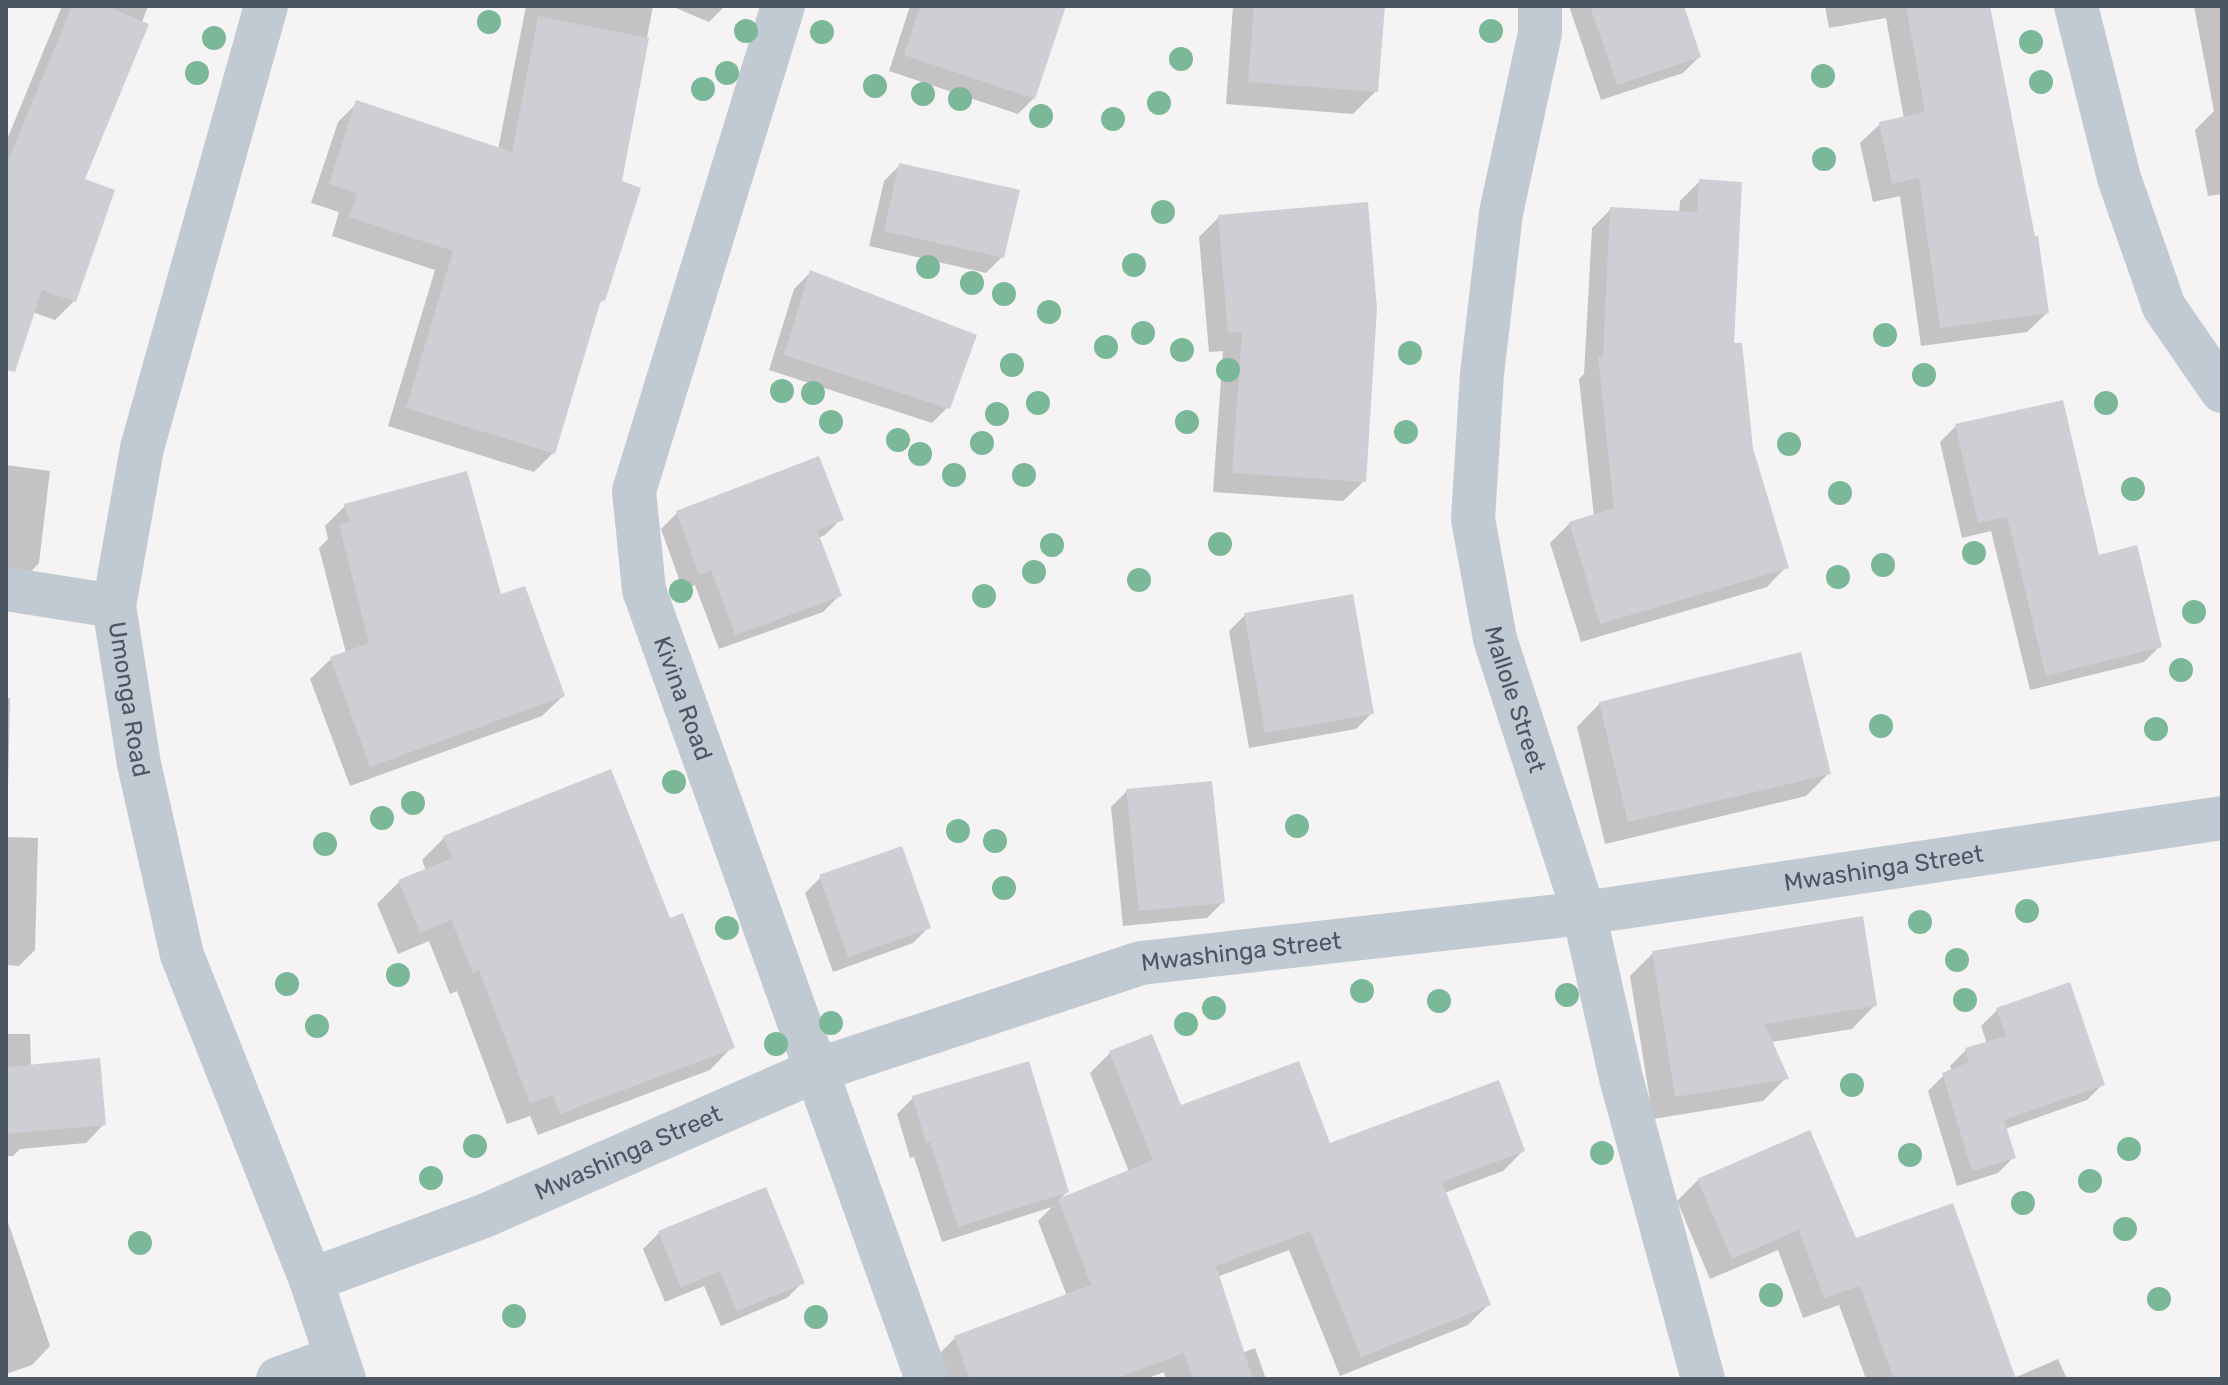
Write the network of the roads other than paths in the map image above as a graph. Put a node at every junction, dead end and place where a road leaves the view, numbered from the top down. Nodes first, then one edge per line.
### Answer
1 (266, 6) edge
2 (783, 6) edge
3 (1540, 6) edge
4 (2076, 6) edge
5 (2222, 391) edge
6 (6, 589) edge
7 (114, 606) junction
8 (2220, 812) edge
9 (1584, 913) junction
10 (817, 1070) junction
11 (311, 1280) junction
12 (340, 1368) edge
13 (278, 1379) edge
14 (927, 1379) edge
15 (1703, 1379) edge

1 - 7 street, Umonga Road
2 - 10 street, Kivina Road
3 - 9 street, Mallole Street
4 - 5 street
6 - 7 street
7 - 11 street, Umonga Road
8 - 9 street, Mwashinga Street
9 - 10 street, Mwashinga Street
9 - 15 street, Mallole Street
10 - 11 street, Mwashinga Street
10 - 14 street, Kivina Road
11 - 12 street, Umonga Road
12 - 13 street

